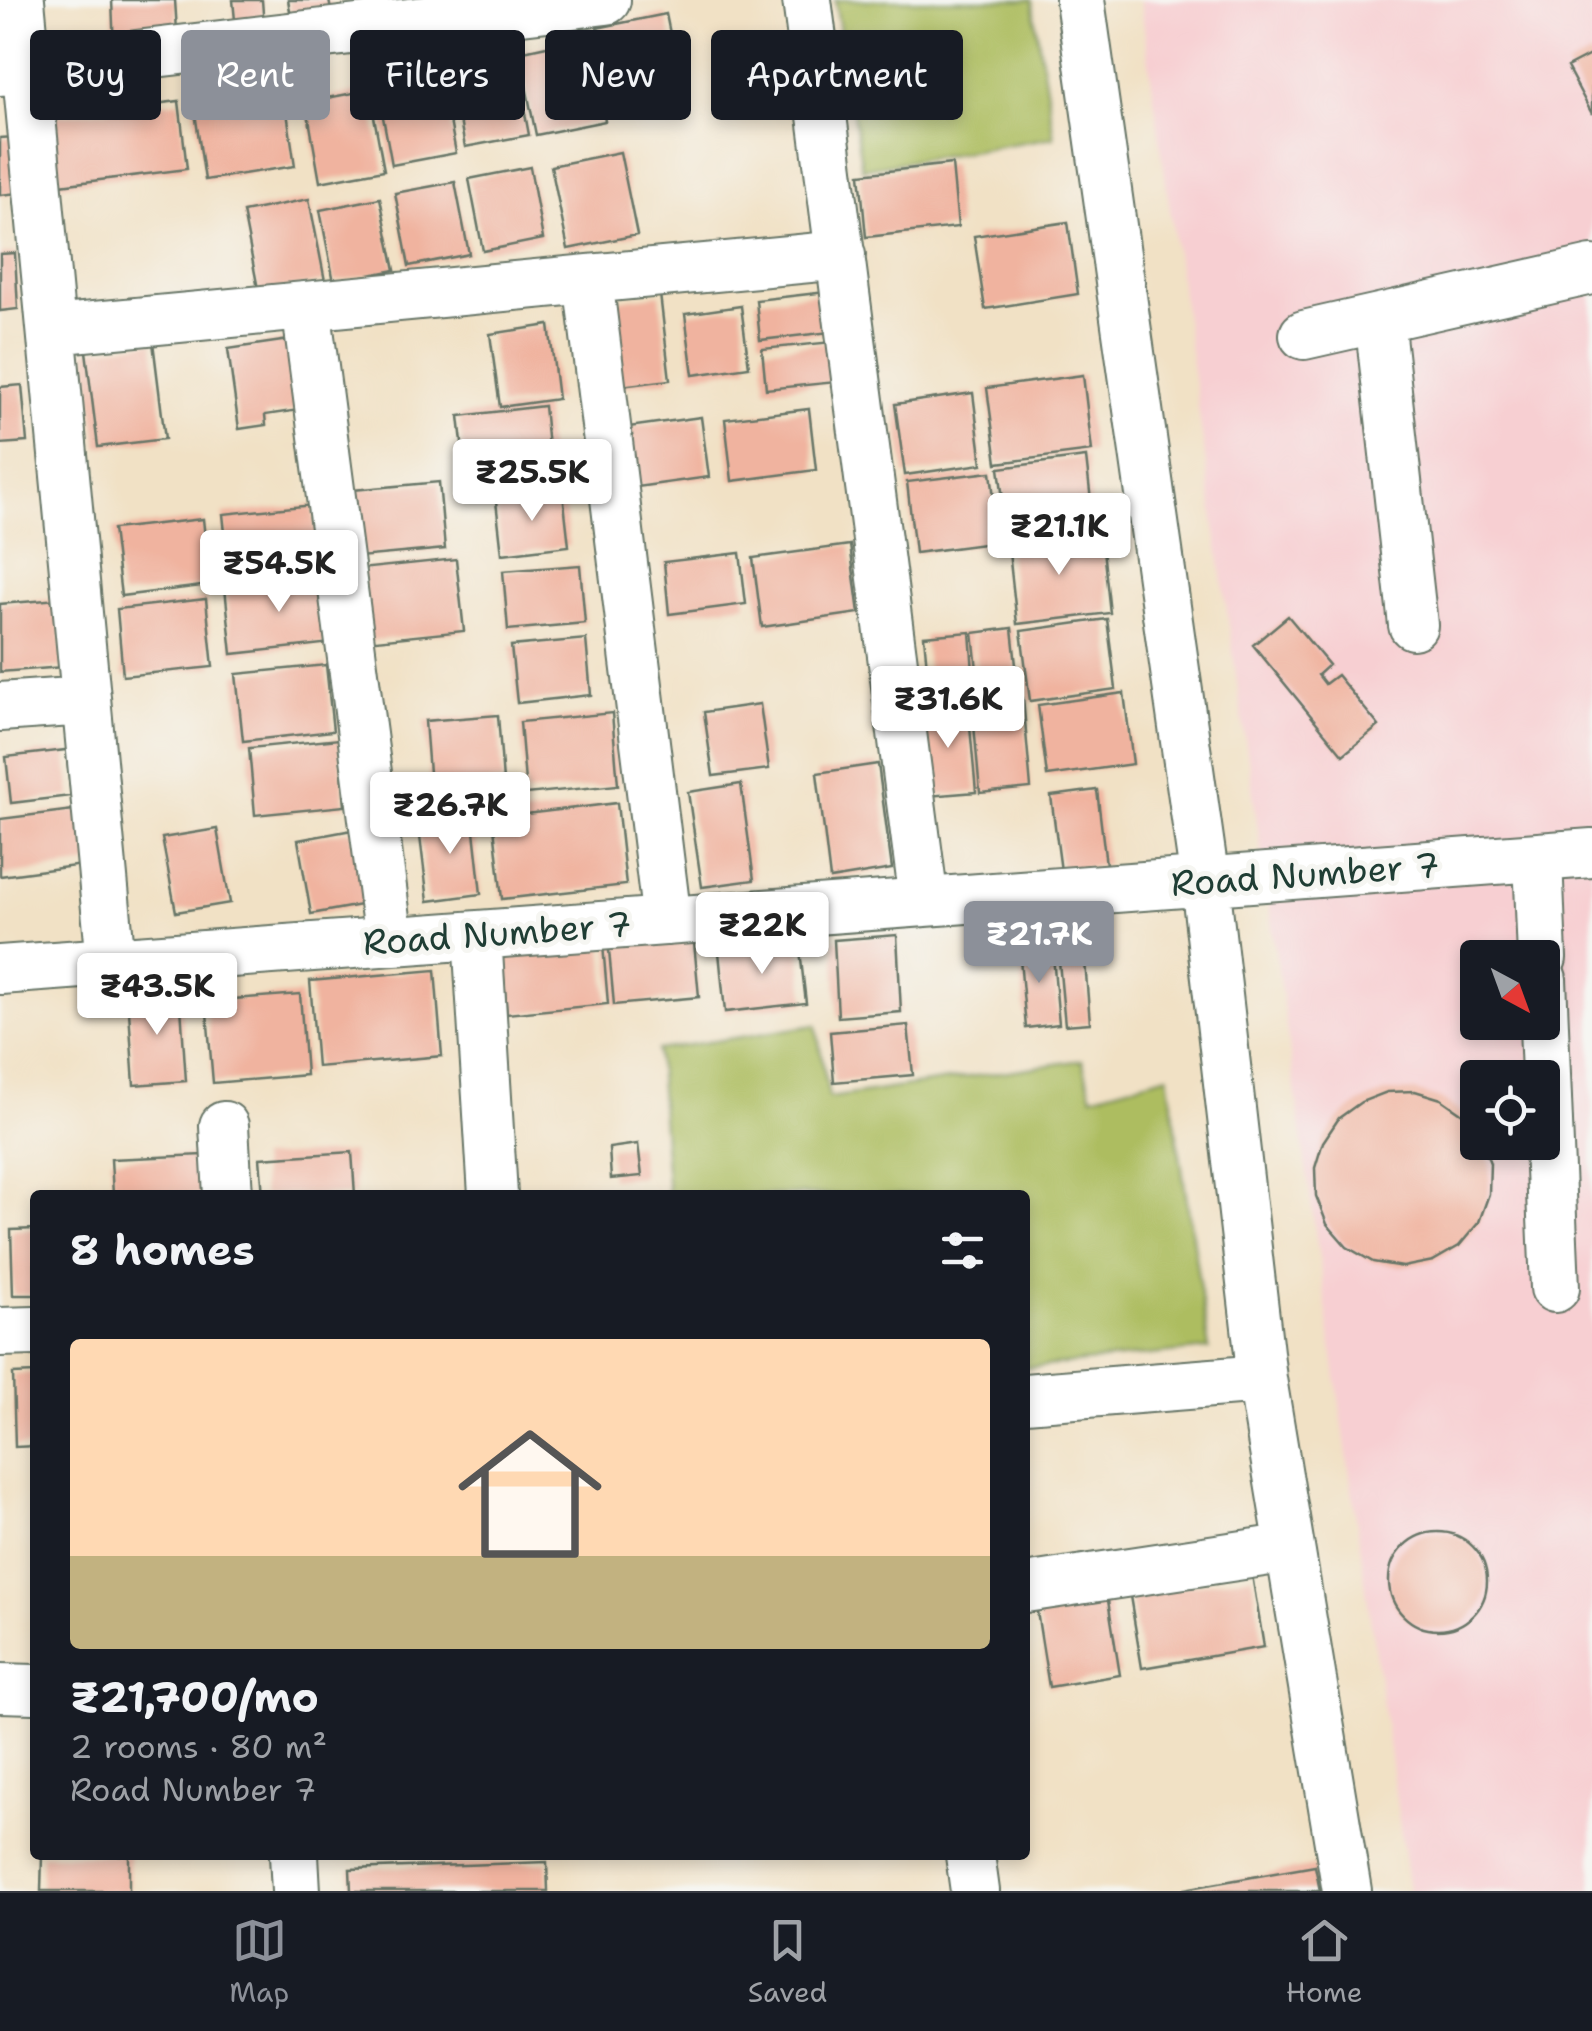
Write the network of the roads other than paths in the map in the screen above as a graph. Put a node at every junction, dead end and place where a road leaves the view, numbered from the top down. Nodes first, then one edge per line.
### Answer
1 (20, 0) edge
2 (606, 0) edge
3 (807, 0) edge
4 (1080, 0) edge
5 (14, 70) edge
6 (841, 255) junction
7 (1592, 270) edge
8 (588, 279) junction
9 (306, 306) junction
10 (1379, 318) junction
11 (52, 330) junction
12 (1304, 335) dead end
13 (1413, 626) dead end
14 (86, 701) junction
15 (0, 707) edge
16 (1592, 853) edge
17 (1538, 857) junction
18 (1206, 882) junction
19 (924, 902) junction
20 (666, 921) junction
21 (477, 934) junction
22 (1541, 940) edge
23 (390, 941) junction
24 (111, 962) junction
25 (0, 970) edge
26 (1545, 1040) edge
27 (224, 1126) dead end
28 (228, 1190) edge
29 (493, 1190) edge
30 (1555, 1288) dead end
31 (30, 1331) edge
32 (0, 1332) edge
33 (1262, 1380) junction
34 (1030, 1398) edge
35 (1290, 1548) junction
36 (1030, 1587) edge
37 (0, 1688) edge
38 (30, 1690) edge
39 (294, 1860) edge
40 (971, 1860) edge
41 (296, 1891) edge
42 (975, 1891) edge
43 (1347, 1891) edge

1 - 5 street
2 - 5 street
3 - 6 street
4 - 18 street
5 - 11 street
6 - 8 street
6 - 19 street
7 - 10 street
8 - 9 street
8 - 20 street
9 - 11 street
9 - 23 street
10 - 12 street
10 - 13 street
11 - 14 street
14 - 15 street
14 - 24 street
16 - 17 street, Road Number 7
17 - 18 street, Road Number 7
17 - 22 street
18 - 19 street, Road Number 7
18 - 33 street
19 - 20 street, Road Number 7
20 - 21 street, Road Number 7
21 - 23 street, Road Number 7
21 - 29 street
23 - 24 street, Road Number 7
24 - 25 street, Road Number 7
26 - 30 street
27 - 28 street
31 - 32 street
33 - 34 street
33 - 35 street
35 - 36 street
35 - 43 street
37 - 38 street
39 - 41 street
40 - 42 street

